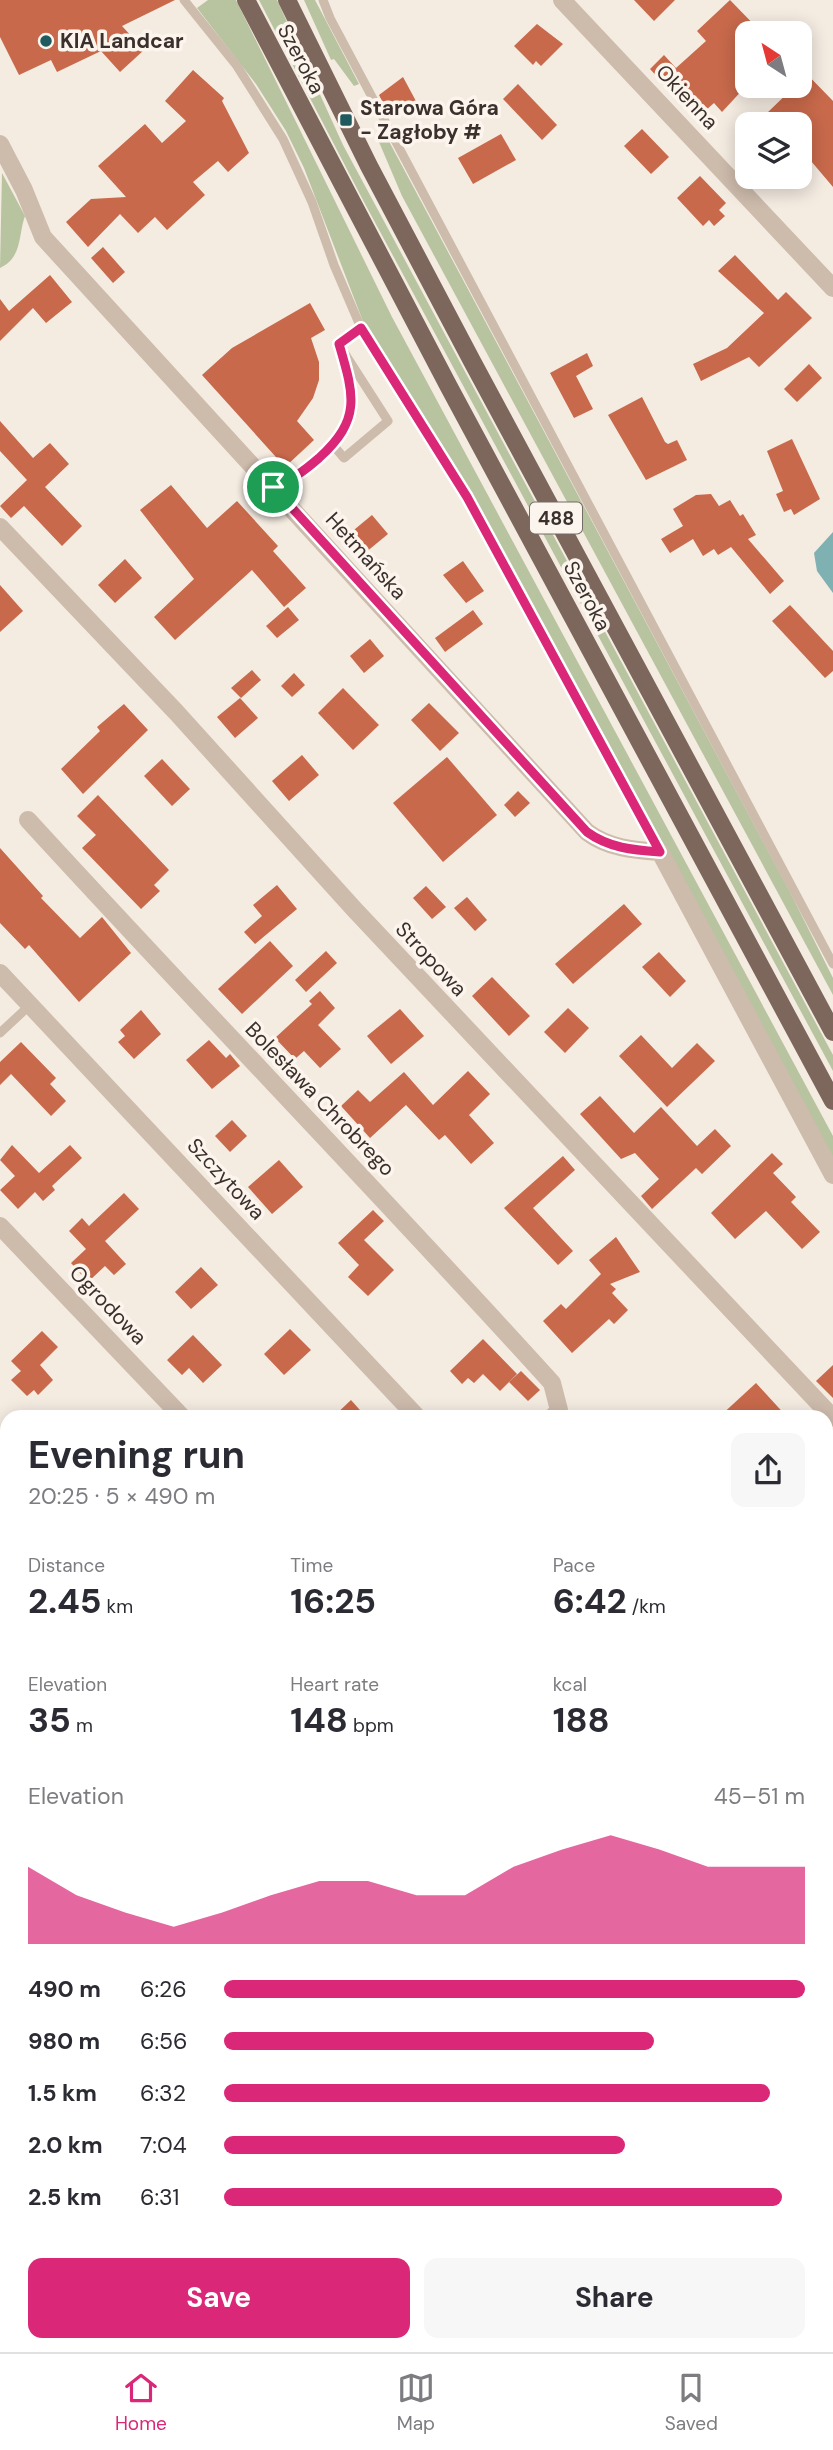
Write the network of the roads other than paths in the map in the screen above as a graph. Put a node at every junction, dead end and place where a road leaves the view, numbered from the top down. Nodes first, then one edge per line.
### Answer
1 (184, 0) edge
2 (246, 0) edge
3 (287, 0) edge
4 (323, 0) edge
5 (562, 0) edge
6 (0, 144) edge
7 (833, 288) edge
8 (361, 328) junction
9 (339, 344) junction
10 (333, 445) junction
11 (273, 487) junction
12 (0, 527) edge
13 (27, 820) dead end
14 (660, 852) junction
15 (833, 964) edge
16 (0, 973) edge
17 (30, 1004) junction
18 (833, 1032) edge
19 (0, 1033) edge
20 (833, 1101) edge
21 (833, 1175) edge
22 (0, 1226) edge
23 (175, 1410) edge
24 (411, 1410) edge
25 (559, 1410) edge
26 (825, 1410) edge

1 - 8 lane
2 - 20 main road, Szeroka / 488
3 - 18 main road, Szeroka / 488
4 - 15 lane
5 - 7 street, Okienna
6 - 11 street, Hetmańska
8 - 9 lane
8 - 14 lane
9 - 10 lane
9 - 10 lane
10 - 11 lane
11 - 14 street, Hetmańska
12 - 26 street, Stropowa
13 - 25 street, Bolesława Chrobrego
14 - 21 street
16 - 17 street, Szczytowa
17 - 19 lane
17 - 24 street, Szczytowa
22 - 23 street, Ogrodowa

